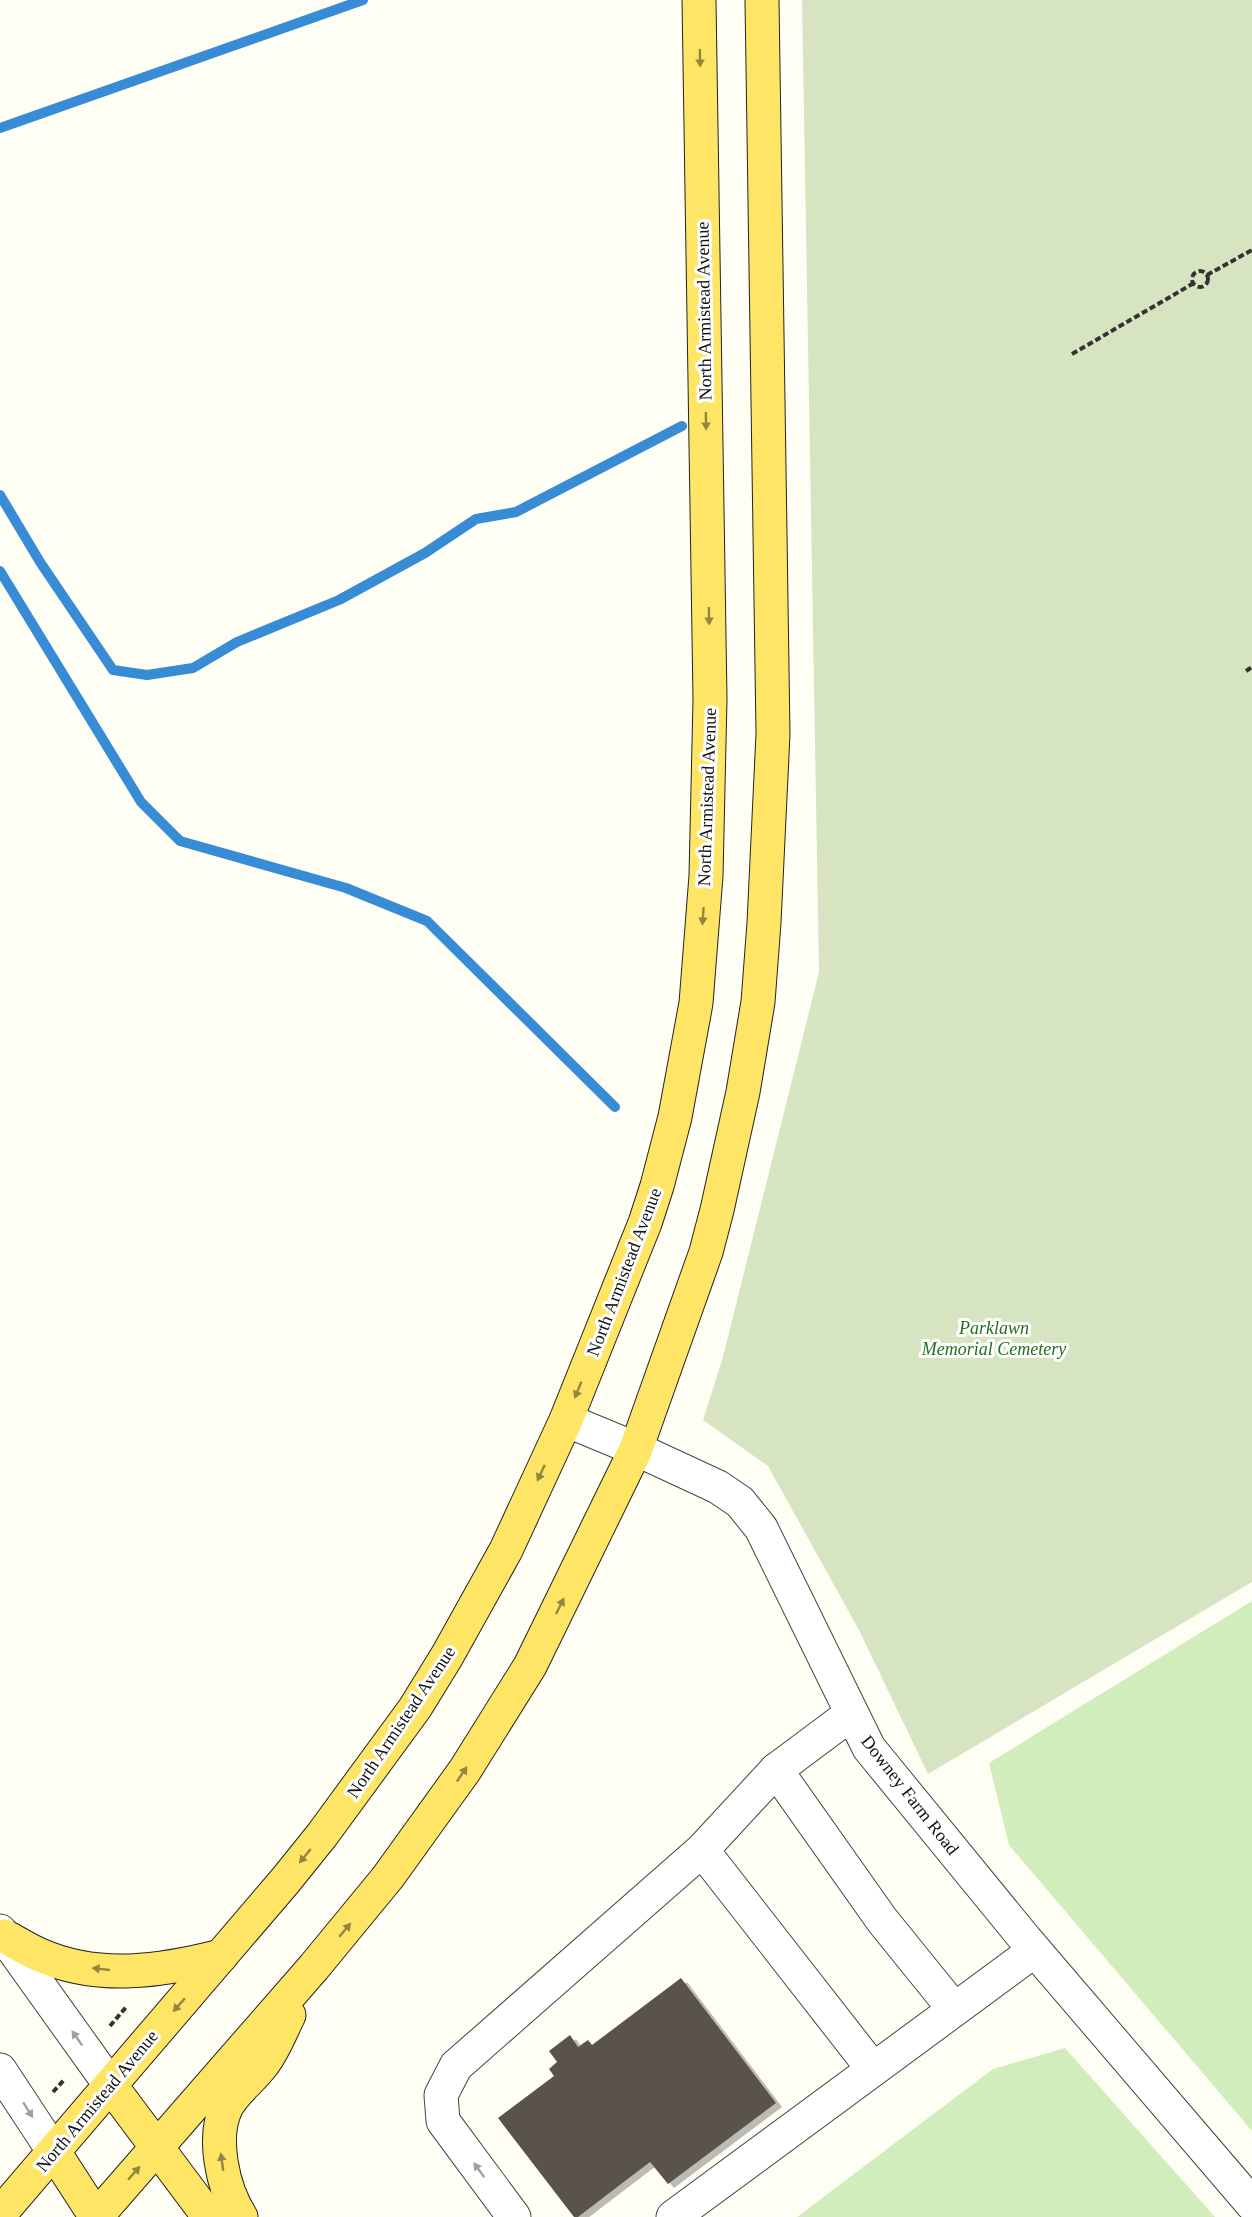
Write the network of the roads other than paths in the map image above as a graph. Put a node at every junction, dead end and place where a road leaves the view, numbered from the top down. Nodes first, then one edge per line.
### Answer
1 (699, 0) edge
2 (762, 0) edge
3 (566, 1420) junction
4 (636, 1449) junction
5 (852, 1714) junction
6 (776, 1770) junction
7 (702, 1850) junction
8 (2, 1933) edge
9 (1034, 1951) junction
10 (221, 1956) junction
11 (314, 1967) junction
12 (954, 2010) junction
13 (873, 2069) junction
14 (0, 2070) edge
15 (111, 2086) junction
16 (156, 2147) junction
17 (54, 2152) junction
18 (1252, 2204) edge
19 (0, 2214) edge
20 (96, 2217) edge
21 (209, 2217) edge
22 (241, 2217) edge
23 (514, 2217) edge
24 (673, 2217) edge

1 -> 3 main road, North Armistead Avenue
2 - 4 main road
3 - 4 street, Downey Farm Road
3 -> 10 main road, North Armistead Avenue
4 - 5 street, Downey Farm Road
11 -> 4 main road
5 - 6 street
5 - 9 street, Downey Farm Road
6 - 7 street
6 - 12 street
7 - 13 street
23 -> 7 street
10 -> 8 main road
15 -> 8 street
9 - 12 street
9 - 18 street, Downey Farm Road
10 -> 15 main road, North Armistead Avenue
11 - 16 main road
22 -> 11 main road
12 - 13 street
13 - 24 street
14 -> 17 street
15 - 16 main road
15 - 17 main road, North Armistead Avenue
20 -> 16 main road
16 - 21 main road
17 - 19 main road, North Armistead Avenue
17 - 20 main road

